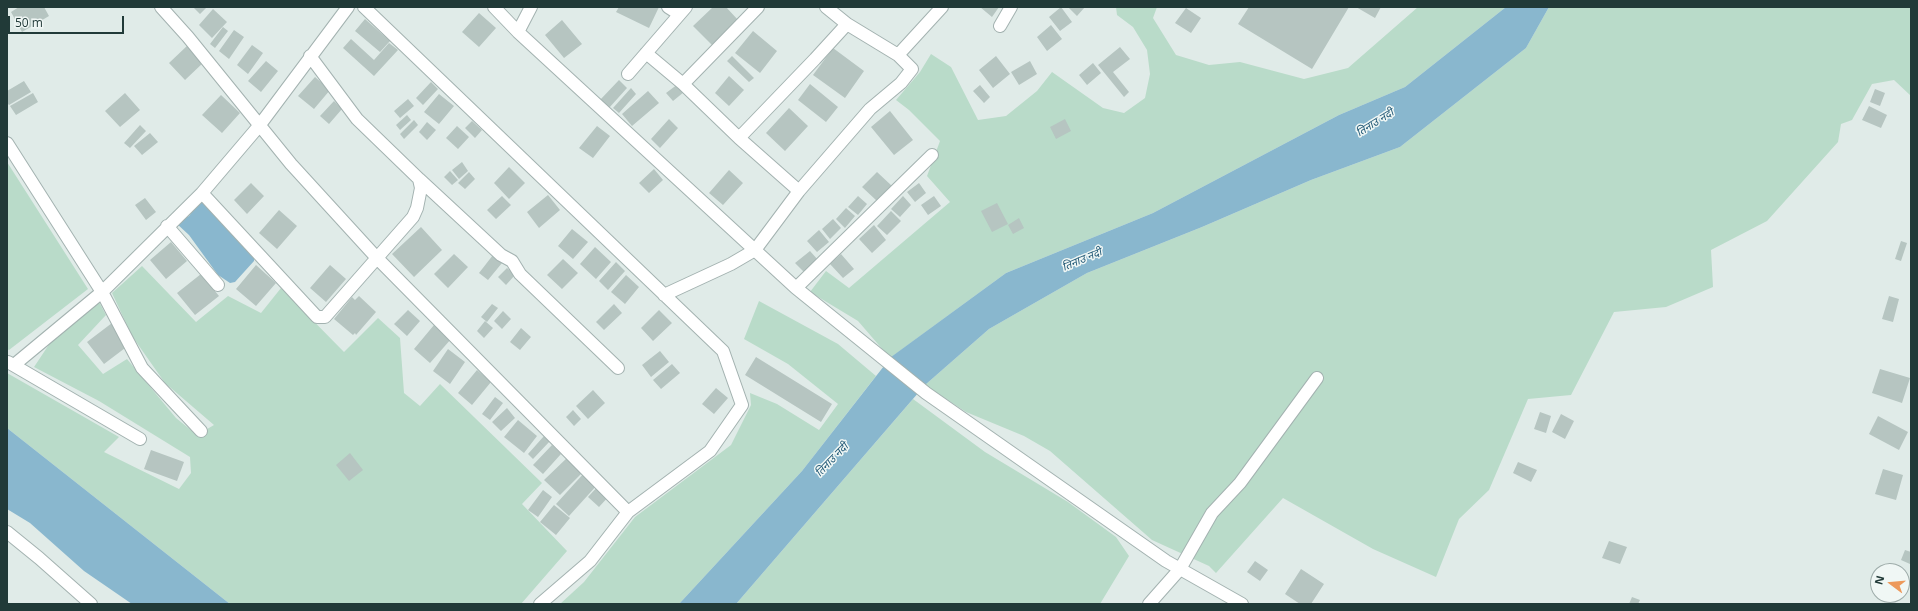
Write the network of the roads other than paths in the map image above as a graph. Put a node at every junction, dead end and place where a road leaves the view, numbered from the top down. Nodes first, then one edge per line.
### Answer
1 (161, 7) edge
2 (348, 7) edge
3 (364, 7) edge
4 (494, 7) edge
5 (531, 7) edge
6 (668, 7) edge
7 (758, 7) edge
8 (826, 7) edge
9 (942, 7) edge
10 (1010, 7) edge
11 (682, 11) edge
12 (847, 24) junction
13 (1000, 26) dead end
14 (518, 32) junction
15 (646, 53) junction
16 (898, 55) junction
17 (310, 56) junction
18 (628, 74) dead end
19 (683, 84) junction
20 (259, 126) junction
21 (739, 138) junction
22 (7, 143) edge
23 (932, 155) dead end
24 (419, 179) junction
25 (799, 191) junction
26 (202, 193) junction
27 (167, 226) junction
28 (756, 250) junction
29 (376, 257) junction
30 (218, 285) dead end
31 (796, 288) junction
32 (102, 292) junction
33 (664, 295) junction
34 (10, 363) edge
35 (618, 368) dead end
36 (1317, 378) dead end
37 (201, 430) dead end
38 (140, 438) dead end
39 (628, 512) junction
40 (7, 532) edge
41 (1180, 569) junction
42 (91, 604) edge
43 (540, 604) edge
44 (1149, 604) edge
45 (1242, 604) edge

1 - 20 street
2 - 17 street
3 - 33 street
4 - 14 street
5 - 14 street
6 - 11 street
7 - 19 street
8 - 12 street
9 - 16 street
10 - 13 street
11 - 15 street
12 - 16 street
12 - 21 street
14 - 28 street
15 - 18 street
15 - 19 street
16 - 25 street
17 - 20 street
17 - 24 street
19 - 21 street
20 - 26 street
20 - 29 street
21 - 25 street
22 - 32 street
23 - 31 street
24 - 29 street
24 - 35 street
25 - 28 street
26 - 27 street
26 - 29 street
27 - 30 street
27 - 32 street
28 - 31 street
28 - 33 street
29 - 39 street
31 - 41 street
32 - 34 street
32 - 37 street
33 - 39 street
34 - 38 street
36 - 41 street
39 - 43 street
40 - 42 street
41 - 44 street
41 - 45 street

